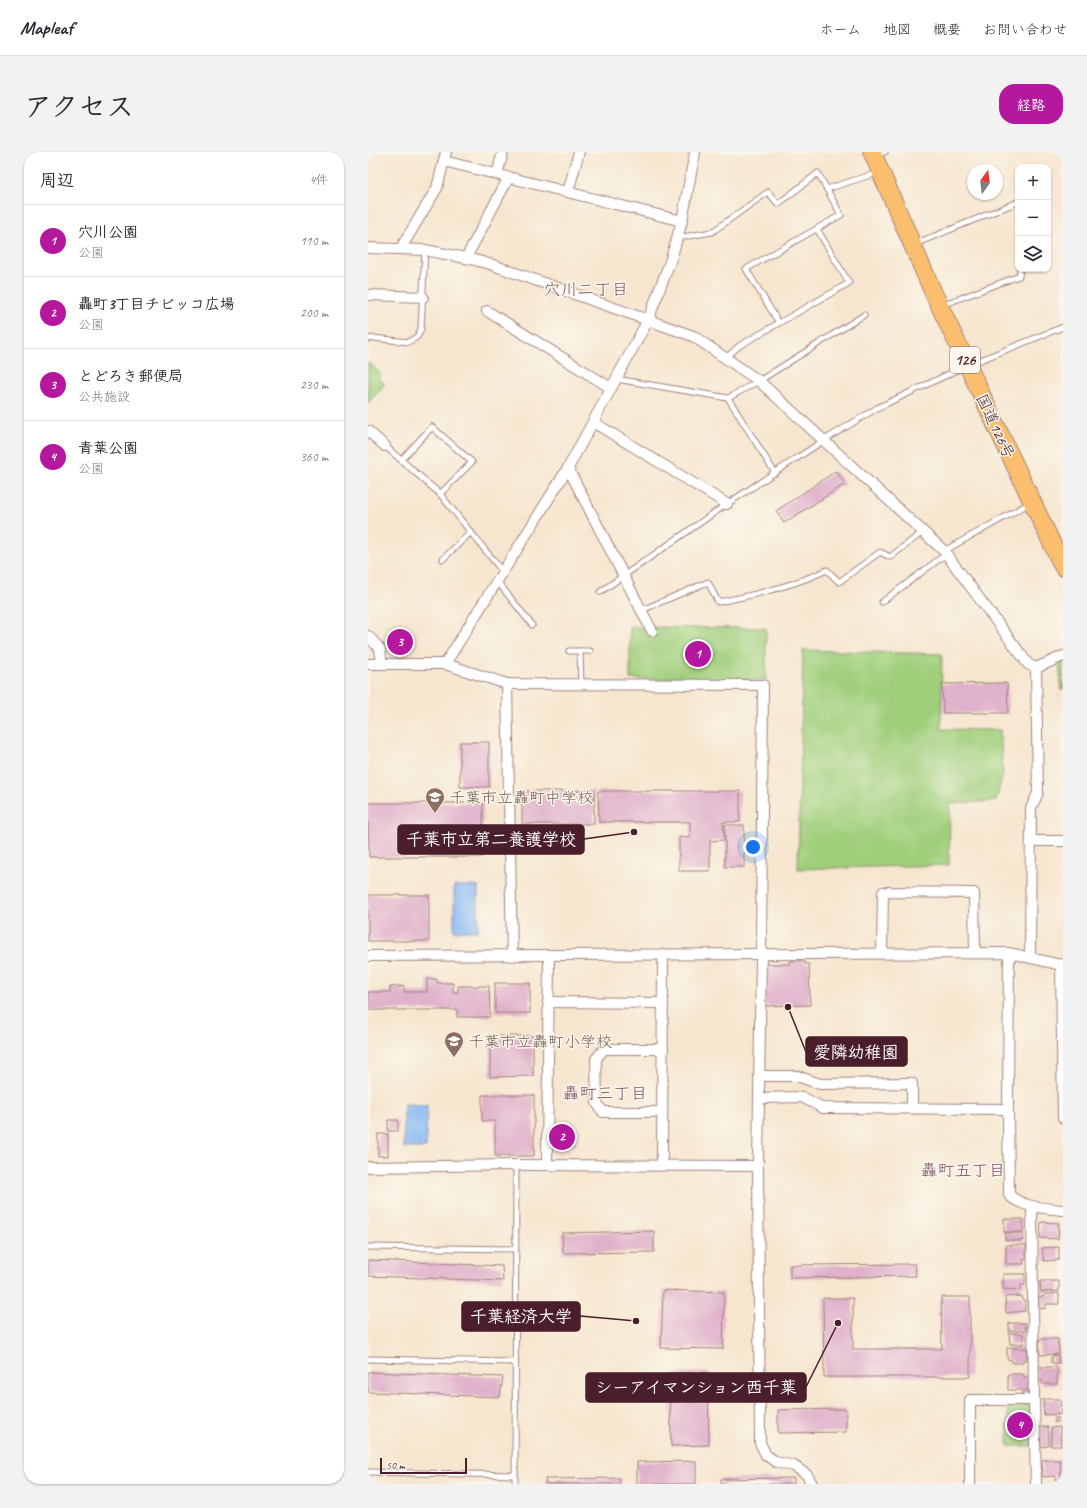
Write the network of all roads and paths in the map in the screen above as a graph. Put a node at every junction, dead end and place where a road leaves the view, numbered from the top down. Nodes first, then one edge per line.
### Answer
1 (503, 152) edge
2 (579, 152) edge
3 (695, 152) edge
4 (445, 156) edge
5 (877, 158) edge
6 (497, 174) junction
7 (510, 177) junction
8 (827, 189) junction
9 (568, 192) junction
10 (1015, 203) edge
11 (682, 220) junction
12 (817, 229) junction
13 (677, 238) junction
14 (913, 245) junction
15 (368, 248) edge
16 (401, 248) junction
17 (426, 250) junction
18 (466, 258) junction
19 (1020, 272) edge
20 (369, 295) edge
21 (423, 297) junction
22 (940, 306) junction
23 (487, 311) dead end
24 (864, 315) dead end
25 (648, 320) junction
26 (779, 323) junction
27 (1063, 327) edge
28 (368, 339) edge
29 (726, 358) junction
30 (968, 365) junction
31 (616, 379) junction
32 (759, 381) junction
33 (611, 388) junction
34 (728, 398) junction
35 (593, 422) junction
36 (368, 431) edge
37 (823, 441) junction
38 (385, 446) joint
39 (401, 460) junction
40 (568, 468) junction
41 (775, 473) junction
42 (440, 494) junction
43 (1032, 502) junction
44 (727, 504) junction
45 (471, 532) junction
46 (923, 532) junction
47 (945, 553) junction
48 (443, 559) dead end
49 (1063, 567) edge
50 (624, 575) junction
51 (499, 576) junction
52 (600, 592) dead end
53 (882, 602) dead end
54 (642, 610) junction
55 (532, 625) dead end
56 (652, 631) dead end
57 (368, 636) edge
58 (569, 651) dead end
59 (580, 651) junction
60 (590, 651) dead end
61 (1063, 656) edge
62 (368, 664) edge
63 (382, 664) junction
64 (444, 664) junction
65 (1036, 668) junction
66 (507, 684) junction
67 (581, 684) junction
68 (1031, 841) junction
69 (1063, 841) edge
70 (882, 953) junction
71 (975, 953) junction
72 (1009, 953) junction
73 (761, 954) junction
74 (663, 955) junction
75 (368, 956) edge
76 (512, 956) junction
77 (549, 956) junction
78 (1030, 958) junction
79 (1062, 964) edge
80 (548, 1002) junction
81 (663, 1003) junction
82 (663, 1049) junction
83 (759, 1076) junction
84 (759, 1098) junction
85 (912, 1108) junction
86 (1008, 1109) junction
87 (662, 1112) junction
88 (1063, 1118) edge
89 (546, 1165) junction
90 (662, 1165) junction
91 (516, 1166) junction
92 (758, 1166) junction
93 (368, 1167) edge
94 (1032, 1206) junction
95 (1063, 1210) edge
96 (368, 1247) edge
97 (516, 1249) junction
98 (368, 1358) edge
99 (516, 1362) junction
100 (1034, 1400) junction
101 (368, 1472) edge
102 (515, 1475) junction
103 (515, 1484) edge
104 (812, 1484) edge
105 (970, 1484) edge
106 (1036, 1484) edge

1 - 6 street
2 - 9 street
3 - 11 street
4 - 6 street
4 - 16 street
5 - 8 lane
5 - 14 highway, 国道126号 / 126
6 - 7 street
7 - 9 street
7 - 18 street
8 - 12 lane
8 - 13 lane
9 - 11 street
10 - 14 lane
11 - 13 street
12 - 26 lane
12 - 26 lane
13 - 25 street
14 - 22 highway, 国道126号 / 126
15 - 16 street
16 - 17 street
17 - 18 street
17 - 21 lane
18 - 25 street
19 - 22 lane
20 - 21 street
21 - 28 lane
22 - 30 highway, 国道126号 / 126
23 - 33 street
24 - 32 lane
25 - 29 street
25 - 31 street
26 - 29 lane
27 - 30 lane
29 - 32 street
30 - 37 lane
30 - 43 highway, 国道126号 / 126
31 - 33 street
31 - 34 lane
32 - 34 lane
32 - 37 street
33 - 35 street
34 - 41 lane
35 - 40 street
35 - 44 street
36 - 38 street
37 - 41 lane
37 - 46 street
38 - 39 lane
39 - 42 lane
39 - 42 lane
40 - 50 street
40 - 51 street
41 - 44 lane
42 - 45 lane
43 - 47 lane
43 - 49 highway, 国道126号 / 126
44 - 50 lane
45 - 48 lane
45 - 51 lane
46 - 47 street
46 - 54 lane
47 - 53 lane
47 - 65 street
50 - 52 lane
50 - 54 street
51 - 55 lane
51 - 64 street
54 - 56 street
57 - 63 street
58 - 59 lane
59 - 60 lane
59 - 67 lane
61 - 65 street
62 - 63 street
63 - 64 street
64 - 66 street
65 - 68 street
66 - 67 street
66 - 76 street
67 - 73 street
68 - 69 street
68 - 78 street
70 - 71 street
70 - 71 street
70 - 73 street
71 - 72 street
72 - 78 street
72 - 86 street
73 - 74 street
73 - 83 street
74 - 77 street
74 - 81 street
75 - 76 street
76 - 77 street
77 - 80 street
78 - 79 street
79 - 88 street
80 - 81 street
80 - 89 street
81 - 82 street
82 - 87 street
82 - 87 street
83 - 84 street
83 - 85 street
84 - 85 street
84 - 92 street
85 - 86 street
86 - 94 street
87 - 90 street
89 - 90 street
89 - 91 street
90 - 92 street
91 - 93 street
91 - 97 lane
92 - 104 street
94 - 95 street
94 - 100 street
96 - 97 lane
97 - 99 lane
98 - 99 lane
99 - 102 lane
100 - 105 street
100 - 106 street
101 - 102 lane
102 - 103 lane

